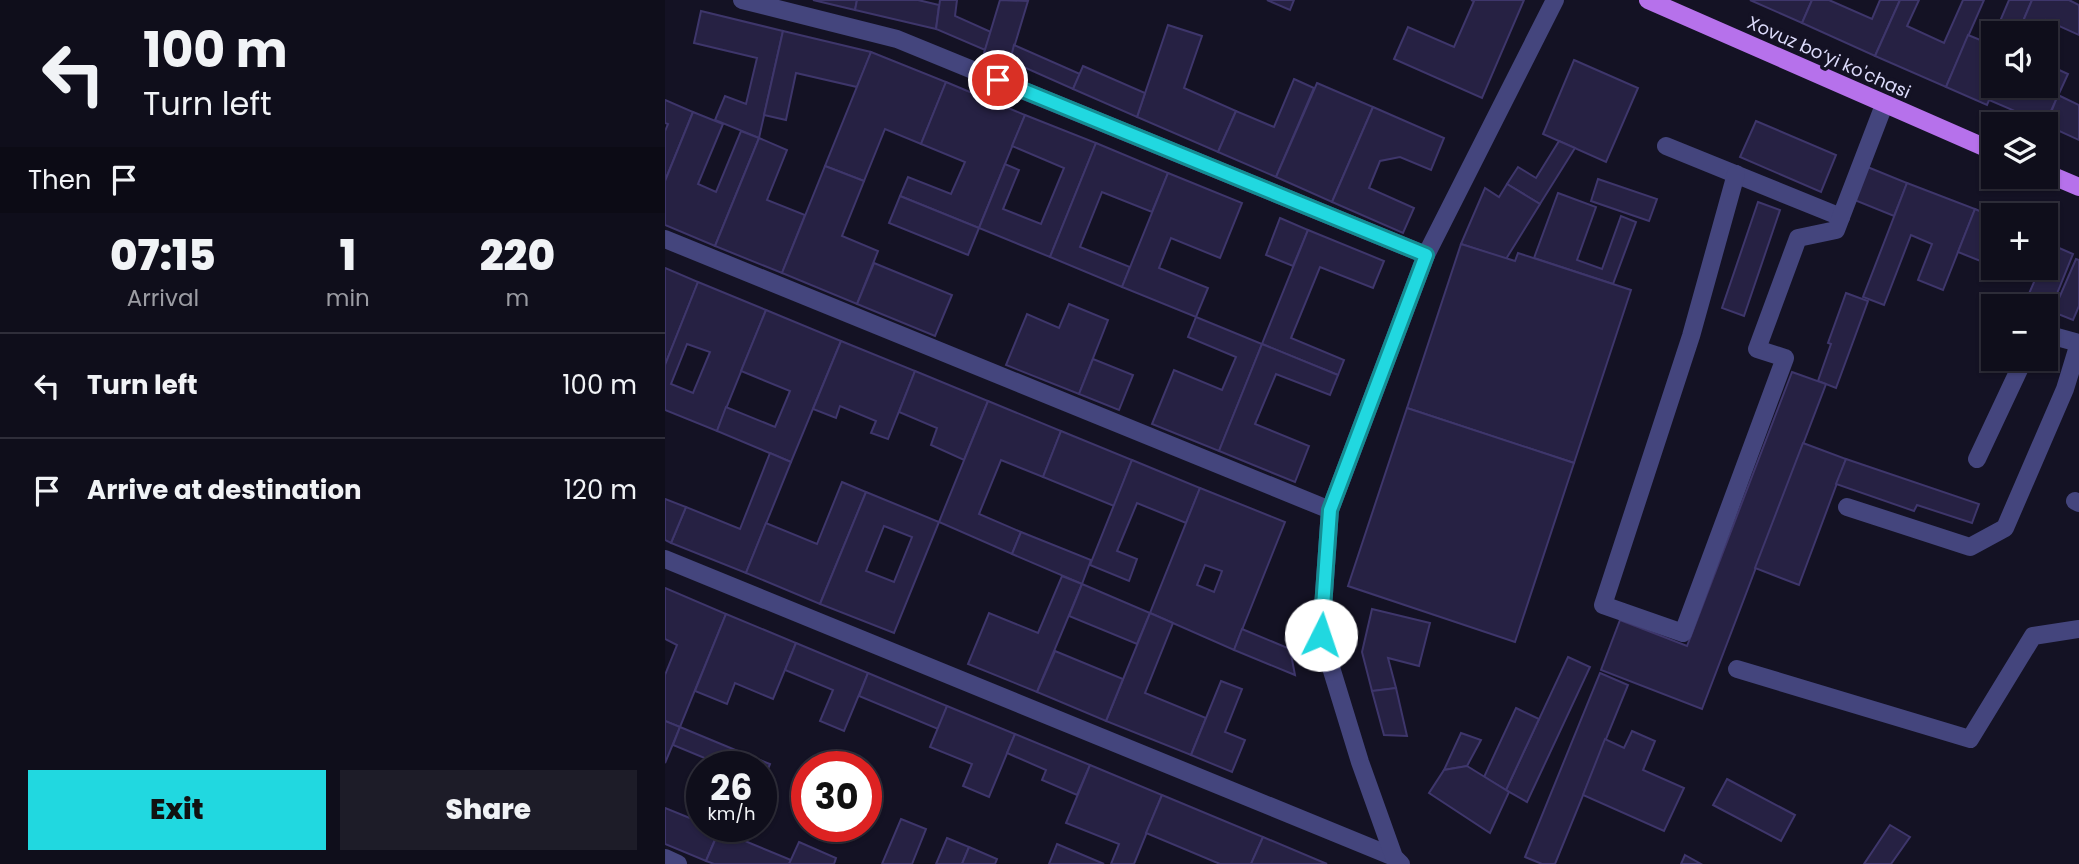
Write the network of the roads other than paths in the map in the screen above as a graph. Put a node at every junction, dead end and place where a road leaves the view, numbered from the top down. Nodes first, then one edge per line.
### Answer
1 (742, 0) edge
2 (1555, 0) edge
3 (1648, 0) edge
4 (1884, 105) junction
5 (1665, 145) dead end
6 (1981, 146) edge
7 (1736, 174) junction
8 (2058, 178) edge
9 (2079, 187) edge
10 (1841, 217) junction
11 (665, 239) edge
12 (1426, 255) junction
13 (2058, 337) edge
14 (2079, 343) edge
15 (2018, 371) edge
16 (1977, 459) dead end
17 (1847, 507) dead end
18 (1330, 510) junction
19 (665, 559) edge
20 (2079, 629) edge
21 (1737, 669) dead end
22 (665, 858) edge
23 (1397, 860) edge
24 (678, 864) edge

1 - 12 street
2 - 12 street
3 - 4 main road, Xovuz bo‘yi ko'chasi
4 - 6 main road, Xovuz bo‘yi ko'chasi
4 - 10 street
5 - 7 street
7 - 10 street
7 - 10 street
8 - 9 main road
11 - 18 street
12 - 18 street
13 - 14 street
14 - 17 street
15 - 16 street
18 - 23 street
19 - 23 street
20 - 21 street
22 - 24 street

